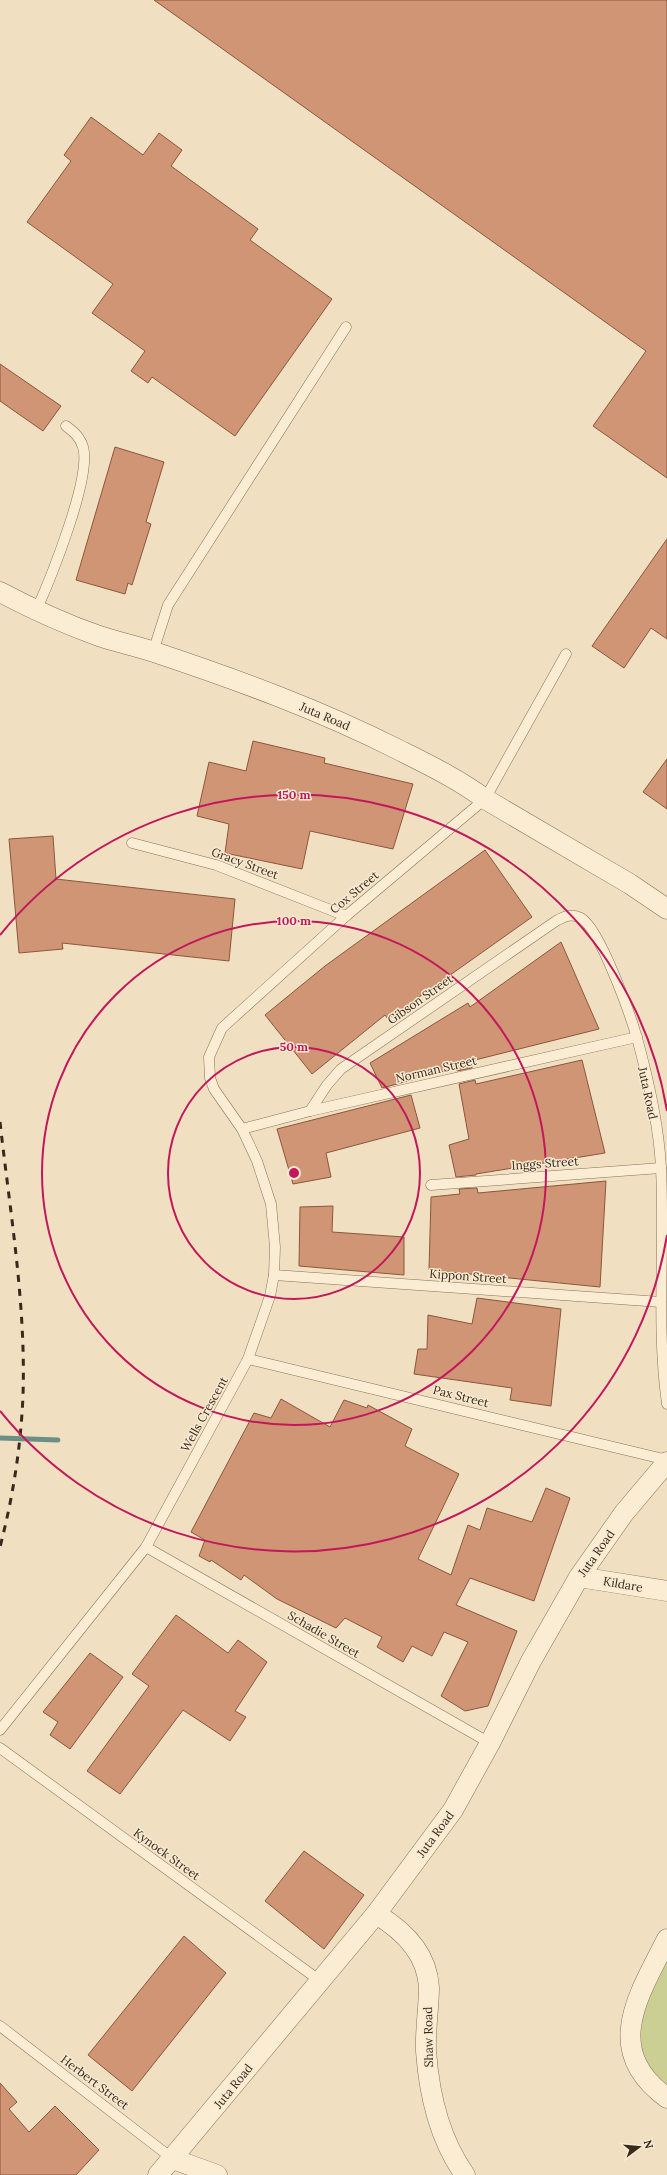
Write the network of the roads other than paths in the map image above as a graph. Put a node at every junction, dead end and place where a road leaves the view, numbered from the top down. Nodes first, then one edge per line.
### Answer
1 (346, 326) dead end
2 (66, 426) dead end
3 (0, 592) edge
4 (36, 611) junction
5 (154, 652) junction
6 (566, 654) dead end
7 (485, 799) junction
8 (132, 843) dead end
9 (667, 909) edge
10 (346, 916) junction
11 (556, 921) joint
12 (636, 1037) junction
13 (209, 1069) joint
14 (310, 1111) junction
15 (242, 1129) junction
16 (661, 1168) junction
17 (431, 1185) dead end
18 (274, 1275) junction
19 (661, 1302) junction
20 (248, 1359) junction
21 (667, 1404) edge
22 (667, 1461) edge
23 (146, 1547) junction
24 (580, 1577) junction
25 (667, 1591) edge
26 (0, 1730) edge
27 (490, 1743) junction
28 (0, 1748) edge
29 (376, 1914) junction
30 (667, 1939) edge
31 (319, 1980) junction
32 (0, 2026) edge
33 (667, 2098) edge
34 (174, 2159) junction
35 (158, 2175) edge
36 (216, 2175) edge
37 (465, 2175) edge

1 - 5 lane
2 - 4 lane
3 - 4 street, Juta Road
4 - 5 street, Juta Road
5 - 7 street, Juta Road
6 - 7 lane
7 - 9 street, Juta Road
7 - 10 lane, Cox Street
8 - 10 lane, Gracy Street
10 - 13 lane, Cox Street
11 - 12 lane, Juta Road
11 - 14 lane, Gibson Street
12 - 14 lane, Norman Street
12 - 16 lane, Juta Road
13 - 15 lane, Wells Crescent
14 - 15 lane, Norman Street
15 - 18 lane, Wells Crescent
16 - 17 lane, Inggs Street
16 - 19 lane, Juta Road
18 - 19 lane, Kippon Street
18 - 20 lane, Wells Crescent
19 - 21 lane, Juta Road
20 - 22 lane, Pax Street
20 - 23 lane, Wells Crescent
22 - 24 street, Juta Road
23 - 26 lane, Wells Crescent
23 - 27 lane, Schadie Street
24 - 25 street, Kildare
24 - 27 street, Juta Road
27 - 29 street, Juta Road
28 - 31 lane, Kynock Street
29 - 31 street, Juta Road
29 - 37 street, Shaw Road
30 - 33 street
31 - 34 street, Juta Road
32 - 34 lane, Herbert Street
34 - 35 street, Juta Road
34 - 36 street

